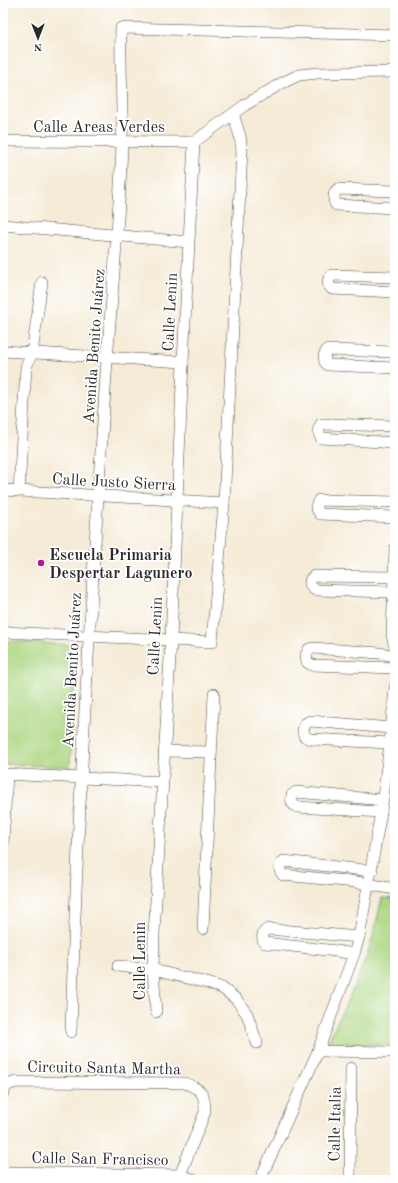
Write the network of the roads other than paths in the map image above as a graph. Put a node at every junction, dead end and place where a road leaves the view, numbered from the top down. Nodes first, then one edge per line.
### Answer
1 (395, 35) edge
2 (395, 72) edge
3 (233, 114) junction
4 (3, 141) edge
5 (122, 142) junction
6 (194, 142) junction
7 (395, 191) edge
8 (395, 208) edge
9 (3, 225) edge
10 (118, 235) junction
11 (188, 242) junction
12 (395, 277) edge
13 (42, 282) dead end
14 (395, 292) edge
15 (3, 351) edge
16 (395, 352) edge
17 (32, 353) junction
18 (107, 357) junction
19 (183, 362) junction
20 (395, 368) edge
21 (394, 426) edge
22 (393, 443) edge
23 (3, 490) edge
24 (19, 491) junction
25 (98, 496) junction
26 (176, 500) junction
27 (395, 502) edge
28 (224, 503) junction
29 (395, 517) edge
30 (395, 548) edge
31 (394, 577) junction
32 (393, 592) junction
33 (3, 632) edge
34 (89, 636) junction
35 (171, 640) junction
36 (395, 648) edge
37 (395, 656) edge
38 (395, 668) edge
39 (395, 687) edge
40 (214, 694) dead end
41 (391, 728) junction
42 (390, 743) junction
43 (164, 751) junction
44 (211, 752) junction
45 (5, 774) edge
46 (81, 778) junction
47 (163, 782) junction
48 (383, 800) junction
49 (381, 812) junction
50 (3, 844) edge
51 (372, 871) junction
52 (369, 885) junction
53 (395, 889) edge
54 (203, 929) dead end
55 (359, 937) junction
56 (354, 954) junction
57 (118, 966) dead end
58 (153, 970) junction
59 (156, 1012) dead end
60 (70, 1032) dead end
61 (257, 1043) dead end
62 (318, 1051) junction
63 (395, 1052) edge
64 (351, 1068) dead end
65 (4, 1086) edge
66 (3, 1172) edge
67 (179, 1177) edge
68 (195, 1180) edge
69 (260, 1180) edge
70 (350, 1180) edge

1 - 5 street, Avenida Benito Juárez
2 - 3 street
3 - 6 street
3 - 28 street
4 - 5 street, Calle Areas Verdes
5 - 6 street, Calle Areas Verdes
5 - 10 street, Avenida Benito Juárez
6 - 11 street, Calle Lenin
7 - 8 street
9 - 10 street
10 - 11 street
10 - 18 street, Avenida Benito Juárez
11 - 19 street, Calle Lenin
12 - 14 street
13 - 17 street
15 - 17 street
16 - 20 street
17 - 18 street
17 - 24 street
18 - 19 street
18 - 25 street, Avenida Benito Juárez
19 - 26 street, Calle Lenin
21 - 22 street
23 - 24 street, Calle Justo Sierra
24 - 25 street, Calle Justo Sierra
25 - 26 street, Calle Justo Sierra
25 - 34 street, Avenida Benito Juárez
26 - 28 street, Calle Justo Sierra
26 - 35 street, Calle Lenin
27 - 29 street
28 - 35 street
30 - 31 street
31 - 32 street
31 - 32 street
32 - 36 street
33 - 34 street
34 - 35 street
34 - 46 street, Avenida Benito Juárez
35 - 43 street, Calle Lenin
37 - 38 street
39 - 41 street
40 - 44 street
41 - 42 street
41 - 42 street
42 - 48 street
43 - 44 street
43 - 47 street, Calle Lenin
44 - 54 street
45 - 46 street
45 - 50 street
46 - 47 street
46 - 60 street, Avenida Benito Juárez
47 - 58 street, Calle Lenin
48 - 49 street
48 - 49 street
49 - 51 street
51 - 52 street
51 - 52 street
52 - 53 street
52 - 55 street
55 - 56 street
55 - 56 street
56 - 62 street
57 - 58 street
58 - 59 street, Calle Lenin
58 - 61 street
62 - 63 street
62 - 69 street
64 - 70 street, Calle Italia
65 - 67 street, Circuito Santa Martha
66 - 67 street, Calle San Francisco
67 - 68 street, Calle San Francisco

